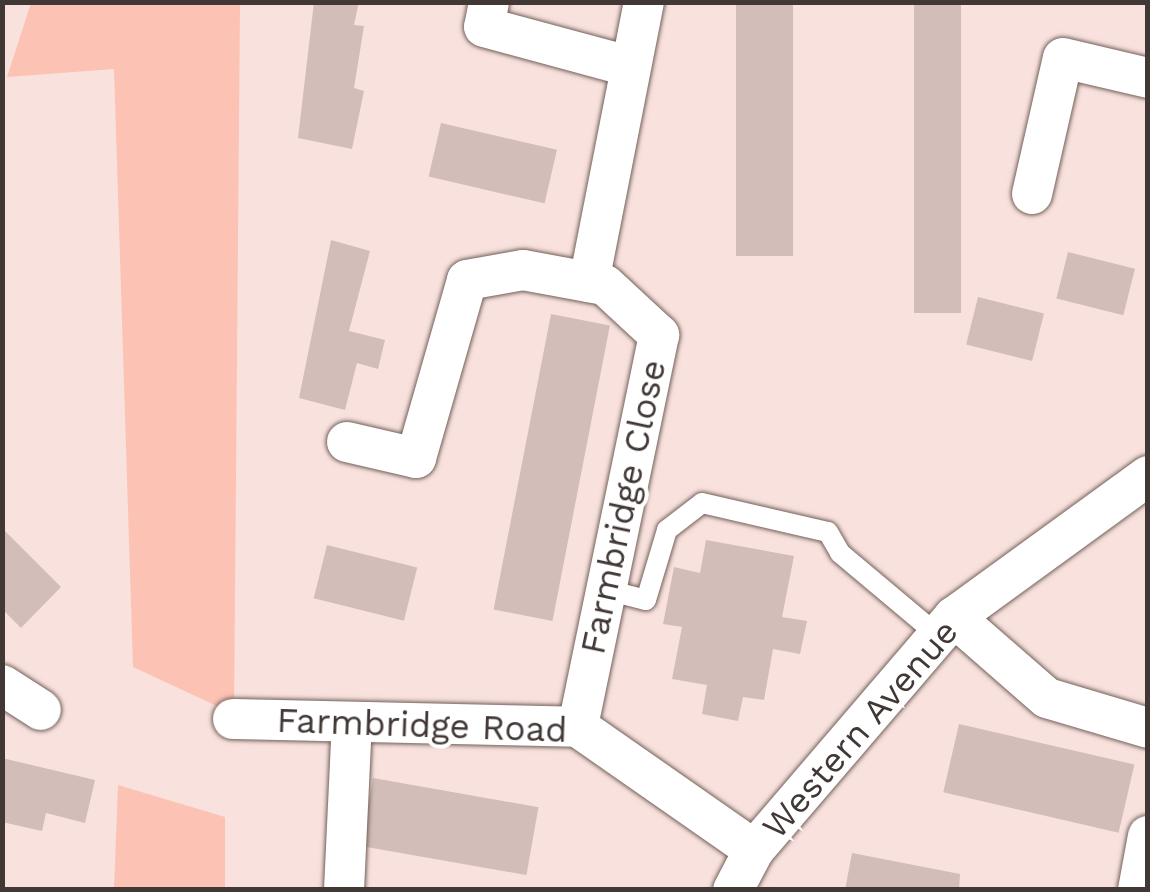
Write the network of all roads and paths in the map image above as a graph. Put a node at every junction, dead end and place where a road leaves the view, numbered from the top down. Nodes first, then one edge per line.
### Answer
1 (489, 2) edge
2 (644, 2) edge
3 (630, 66) junction
4 (1148, 78) edge
5 (1032, 194) dead end
6 (589, 282) junction
7 (348, 442) dead end
8 (1148, 476) edge
9 (607, 590) junction
10 (946, 627) junction
11 (2, 685) edge
12 (42, 710) dead end
13 (233, 718) dead end
14 (352, 722) junction
15 (578, 727) junction
16 (1148, 728) edge
17 (1148, 836) edge
18 (754, 850) junction
19 (344, 890) edge
20 (733, 890) edge
21 (1138, 890) edge

1 - 3 street
2 - 3 street
3 - 6 street
4 - 5 street
6 - 7 street, Farmbridge Close
6 - 9 street, Farmbridge Close
8 - 10 street, Western Avenue
9 - 10 lane
9 - 15 street, Farmbridge Close
10 - 16 street
10 - 18 street, Western Avenue
11 - 12 street
13 - 14 street, Farmbridge Road
14 - 15 street, Farmbridge Road
14 - 19 street
15 - 18 street, Farmbridge Road
17 - 21 street
18 - 20 street, Western Avenue

